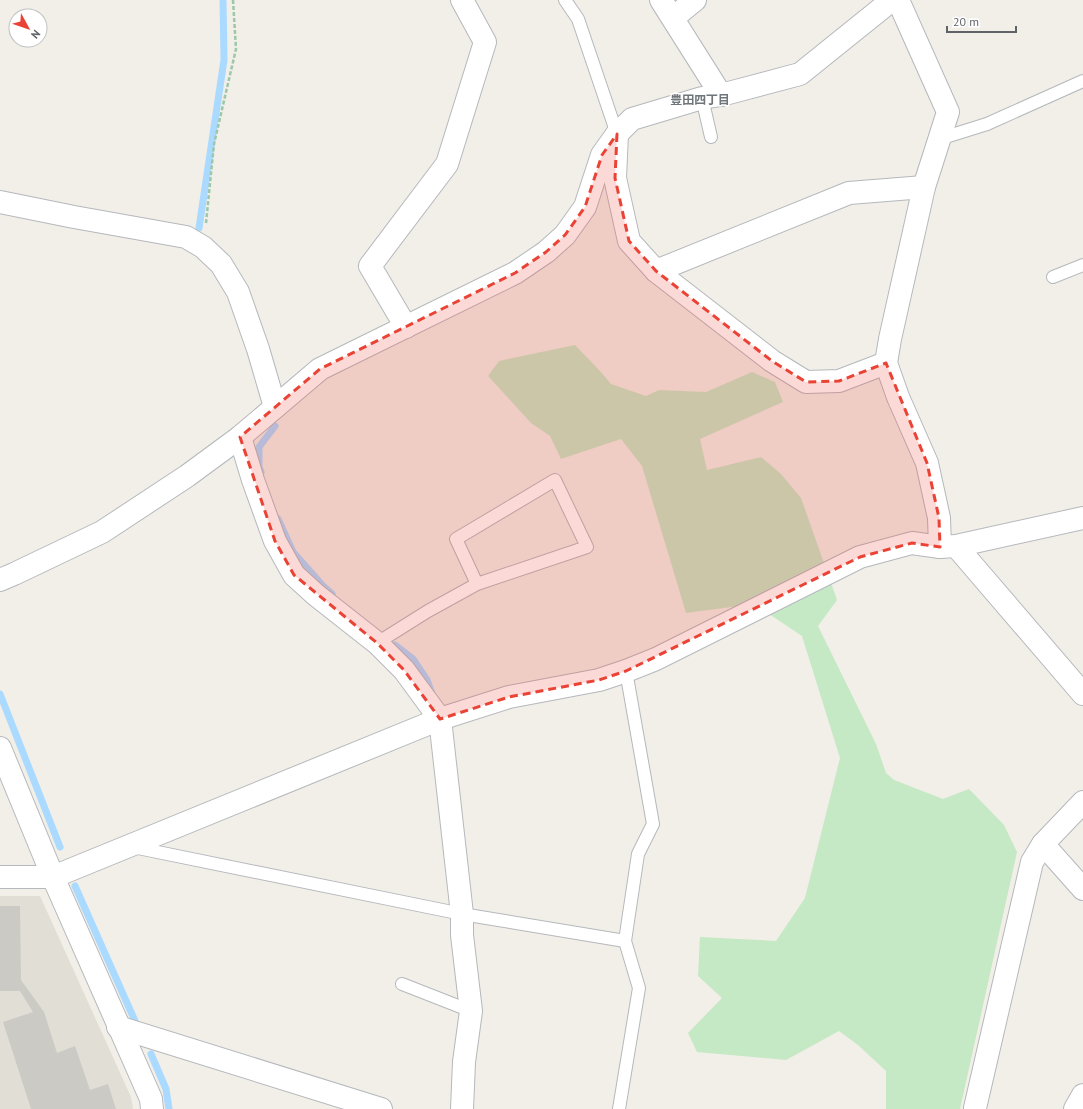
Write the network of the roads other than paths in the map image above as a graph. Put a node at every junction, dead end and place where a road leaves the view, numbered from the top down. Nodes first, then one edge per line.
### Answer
1 (462, 0) edge
2 (565, 0) edge
3 (695, 0) edge
4 (892, 0) edge
5 (898, 0) edge
6 (667, 9) edge
7 (1083, 81) edge
8 (711, 96) junction
9 (617, 134) junction
10 (711, 137) dead end
11 (939, 139) junction
12 (924, 187) junction
13 (0, 202) edge
14 (1083, 265) edge
15 (656, 271) junction
16 (1053, 277) dead end
17 (406, 327) junction
18 (886, 363) junction
19 (275, 407) junction
20 (240, 437) junction
21 (1083, 518) edge
22 (948, 546) junction
23 (0, 580) edge
24 (476, 584) junction
25 (377, 643) junction
26 (626, 671) junction
27 (1083, 694) edge
28 (440, 719) junction
29 (0, 748) edge
30 (1083, 802) edge
31 (1043, 844) junction
32 (128, 846) junction
33 (0, 877) edge
34 (53, 877) junction
35 (1083, 889) edge
36 (462, 914) junction
37 (625, 941) junction
38 (402, 984) dead end
39 (471, 1011) junction
40 (118, 1027) junction
41 (1083, 1096) edge
42 (621, 1108) edge
43 (975, 1108) edge
44 (152, 1109) edge
45 (381, 1109) edge
46 (462, 1109) edge
47 (1075, 1109) edge

1 - 17 street
2 - 9 lane
3 - 6 street
4 - 8 street
5 - 11 street
6 - 8 street
7 - 11 lane
8 - 9 street
8 - 10 lane
9 - 15 street
9 - 17 street
11 - 12 street
12 - 15 street
12 - 18 street
13 - 19 street
14 - 16 lane
15 - 18 street
17 - 19 street
18 - 22 street
19 - 20 street
20 - 23 street
20 - 25 street
21 - 22 street
22 - 26 street
22 - 27 street
24 - 24 lane
24 - 25 lane
25 - 28 street
26 - 28 street
26 - 37 lane
28 - 32 street
28 - 36 street
29 - 34 street
30 - 31 street
31 - 35 street
31 - 43 street
32 - 34 street
32 - 36 lane
33 - 34 street
34 - 40 street
36 - 37 lane
36 - 39 street
37 - 42 lane
38 - 39 lane
39 - 46 street
40 - 44 street
40 - 45 street
41 - 47 street

